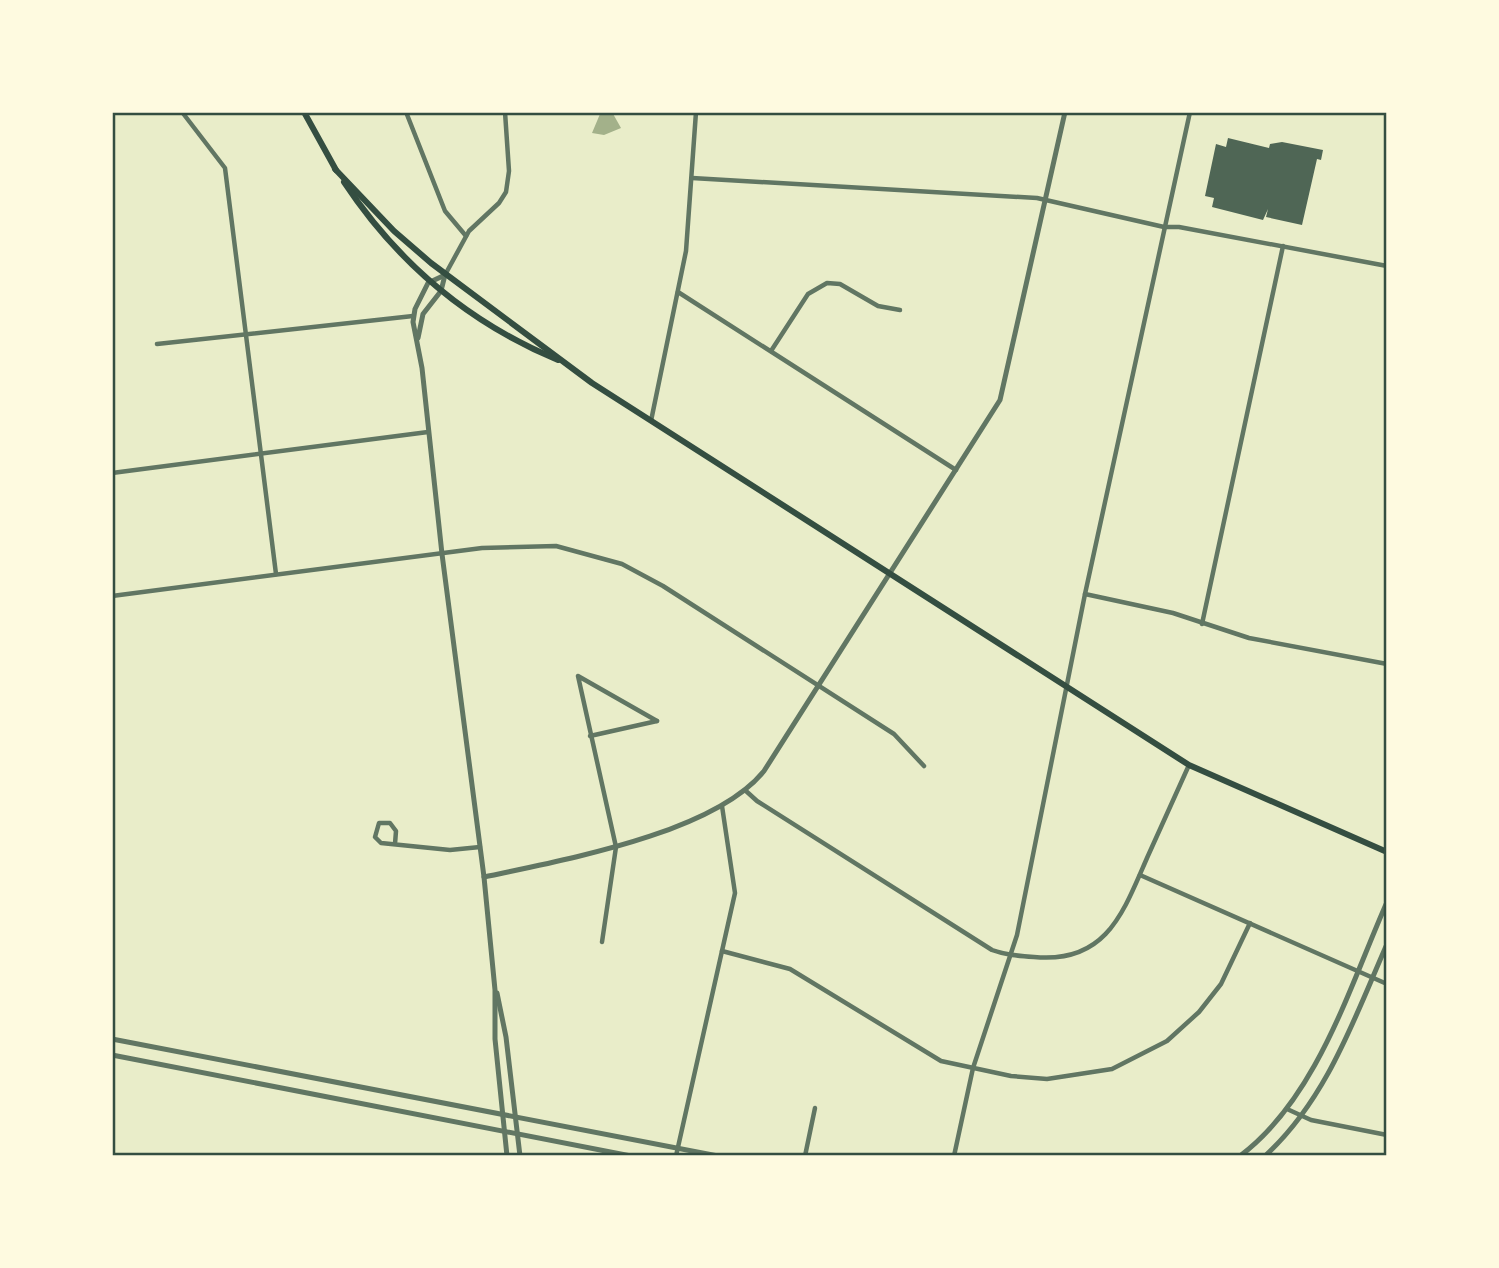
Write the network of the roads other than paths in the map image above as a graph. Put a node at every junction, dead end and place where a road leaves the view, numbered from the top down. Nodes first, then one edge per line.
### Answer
1 (182, 112) edge
2 (304, 112) edge
3 (406, 112) edge
4 (505, 112) edge
5 (696, 112) edge
6 (1065, 112) edge
7 (1190, 112) edge
8 (335, 169) junction
9 (692, 178) junction
10 (1045, 200) junction
11 (1164, 228) junction
12 (466, 236) junction
13 (1283, 246) junction
14 (1387, 266) edge
15 (446, 275) junction
16 (428, 282) junction
17 (441, 291) junction
18 (678, 292) junction
19 (900, 310) dead end
20 (413, 316) junction
21 (246, 333) junction
22 (417, 341) junction
23 (156, 344) dead end
24 (771, 352) junction
25 (566, 364) junction
26 (651, 421) junction
27 (428, 432) junction
28 (261, 453) junction
29 (956, 470) junction
30 (112, 473) edge
31 (442, 554) junction
32 (890, 573) junction
33 (276, 574) junction
34 (1085, 594) junction
35 (112, 596) edge
36 (1202, 624) junction
37 (1387, 664) edge
38 (819, 685) junction
39 (1068, 687) junction
40 (590, 736) junction
41 (1189, 765) junction
42 (924, 766) dead end
43 (746, 791) junction
44 (722, 806) junction
45 (395, 845) junction
46 (480, 847) junction
47 (616, 847) junction
48 (1387, 852) edge
49 (1140, 875) junction
50 (484, 877) junction
51 (1386, 906) edge
52 (1250, 923) junction
53 (602, 942) dead end
54 (1387, 944) edge
55 (722, 951) junction
56 (1011, 955) junction
57 (1357, 971) junction
58 (1372, 978) junction
59 (1387, 984) edge
60 (495, 990) junction
61 (506, 1037) junction
62 (112, 1038) edge
63 (495, 1039) junction
64 (146, 1045) junction
65 (112, 1055) edge
66 (222, 1060) junction
67 (143, 1062) junction
68 (973, 1068) junction
69 (511, 1073) junction
70 (498, 1075) junction
71 (219, 1077) junction
72 (310, 1077) junction
73 (307, 1094) junction
74 (401, 1094) junction
75 (441, 1102) junction
76 (815, 1108) dead end
77 (1287, 1109) junction
78 (398, 1111) junction
79 (502, 1114) junction
80 (516, 1116) junction
81 (1302, 1116) junction
82 (438, 1118) junction
83 (567, 1127) junction
84 (504, 1131) junction
85 (517, 1134) junction
86 (1387, 1135) edge
87 (620, 1137) junction
88 (564, 1143) junction
89 (678, 1148) junction
90 (617, 1153) junction
91 (507, 1156) edge
92 (520, 1156) edge
93 (631, 1156) edge
94 (676, 1156) edge
95 (718, 1156) edge
96 (805, 1156) edge
97 (954, 1156) edge
98 (1240, 1156) edge
99 (1265, 1156) edge

1 - 21 street
2 - 8 main road
3 - 12 street
4 - 12 street
5 - 9 street
6 - 10 street
7 - 11 street
8 - 15 main road
8 - 16 main road
9 - 10 street
9 - 18 street
10 - 11 street
10 - 29 street
11 - 13 street
11 - 34 street
12 - 15 street
13 - 14 street
13 - 36 street
15 - 16 street
15 - 17 street
15 - 25 main road
16 - 17 main road
16 - 20 street
17 - 22 street
17 - 25 main road
18 - 24 street
18 - 26 street
19 - 24 street
20 - 21 street
20 - 22 street
21 - 23 street
21 - 28 street
22 - 27 street
24 - 29 street
25 - 26 main road
26 - 32 main road
27 - 28 street
27 - 31 street
28 - 30 street
28 - 33 street
29 - 32 street
31 - 33 street
31 - 38 street
31 - 46 street
32 - 38 street
32 - 39 main road
33 - 35 street
34 - 36 street
34 - 39 street
36 - 37 street
38 - 42 street
38 - 43 street
39 - 41 main road
39 - 56 street
40 - 40 street
40 - 47 street
41 - 48 main road
41 - 49 street
43 - 44 street
43 - 56 street
44 - 47 street
44 - 55 street
45 - 45 street
45 - 46 street
46 - 50 street
47 - 50 street
47 - 53 street
49 - 52 street
49 - 56 street
50 - 60 street
51 - 57 street
52 - 57 street
52 - 68 street
54 - 58 street
55 - 68 street
55 - 89 street
56 - 68 street
57 - 58 street
57 - 77 street
58 - 59 street
58 - 81 street
60 - 61 street
60 - 63 street
61 - 63 street
61 - 69 street
62 - 64 street
63 - 70 street
64 - 66 street
64 - 67 street
65 - 67 street
66 - 71 street
66 - 72 street
67 - 71 street
68 - 97 street
69 - 70 street
69 - 80 street
70 - 79 street
71 - 73 street
72 - 73 street
72 - 74 street
73 - 78 street
74 - 75 street
74 - 78 street
75 - 79 street
75 - 82 street
76 - 96 street
77 - 81 street
77 - 98 street
78 - 82 street
79 - 80 street
79 - 84 street
80 - 83 street
80 - 85 street
81 - 86 street
81 - 99 street
82 - 84 street
83 - 87 street
83 - 88 street
84 - 85 street
84 - 91 street
85 - 88 street
85 - 92 street
87 - 89 street
87 - 90 street
88 - 90 street
89 - 94 street
89 - 95 street
90 - 93 street

